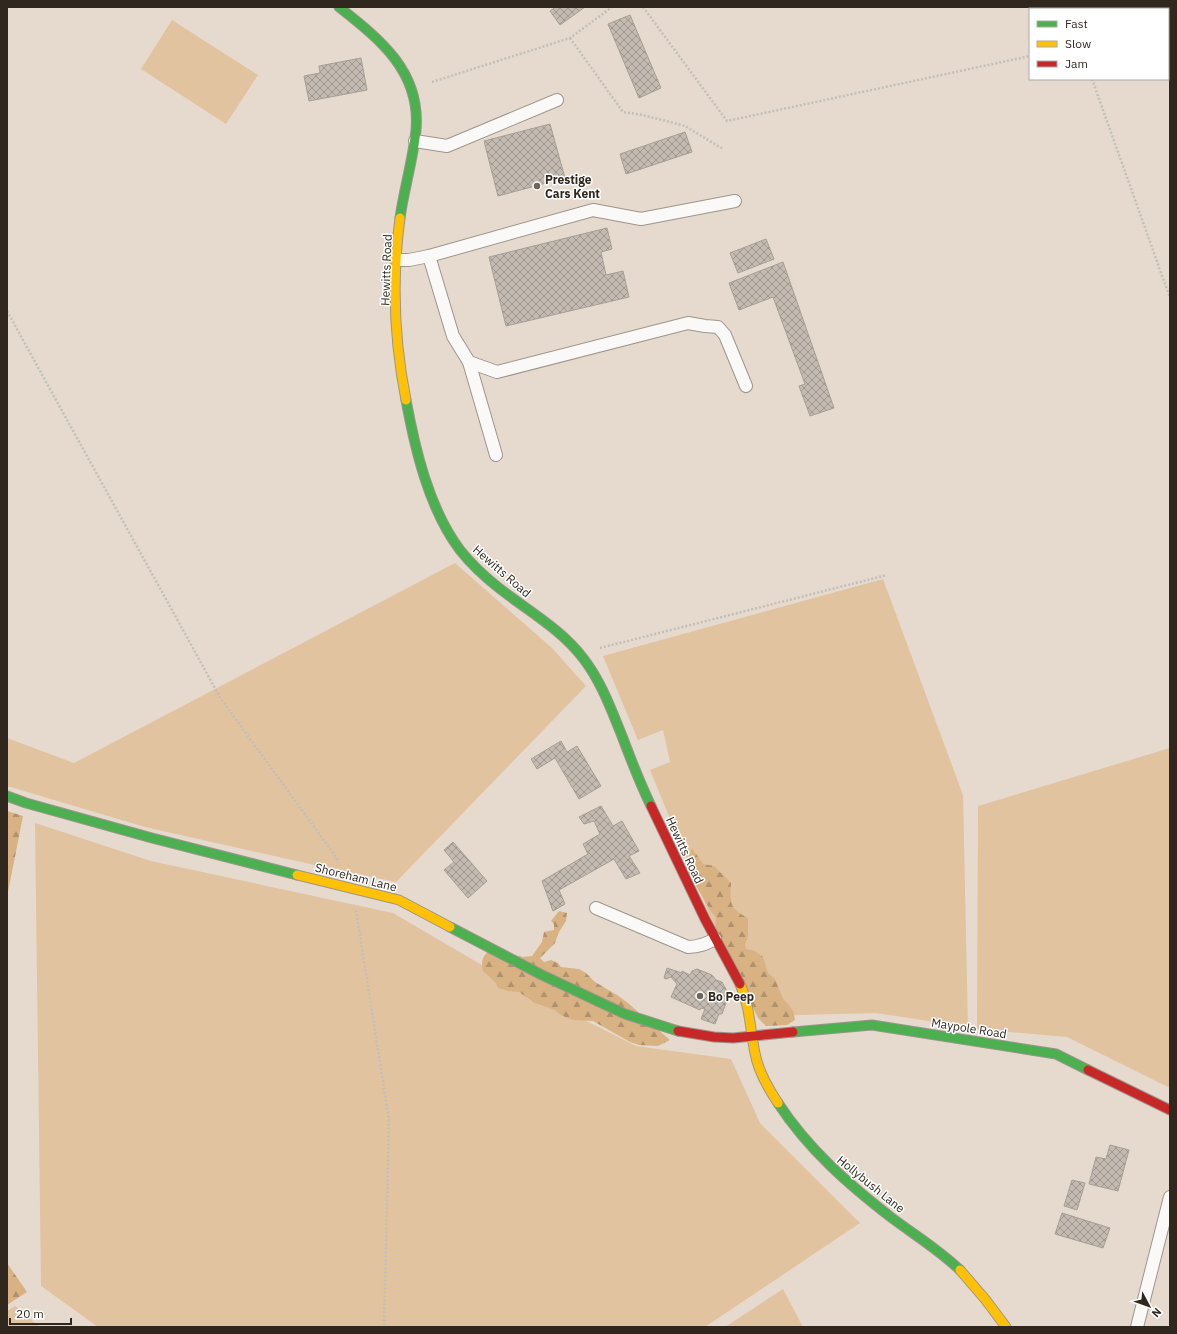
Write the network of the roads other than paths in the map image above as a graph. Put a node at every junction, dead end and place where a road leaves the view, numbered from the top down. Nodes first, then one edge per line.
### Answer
1 (339, 7) edge
2 (557, 100) dead end
3 (415, 141) junction
4 (735, 201) dead end
5 (429, 256) junction
6 (397, 260) junction
7 (469, 362) junction
8 (746, 386) dead end
9 (496, 455) dead end
10 (7, 796) edge
11 (596, 908) dead end
12 (715, 939) junction
13 (753, 1036) junction
14 (1170, 1110) edge
15 (1170, 1197) edge
16 (1006, 1327) edge
17 (1137, 1327) edge

1 - 3 street, Hewitts Road
2 - 3 lane
3 - 6 street, Hewitts Road
4 - 5 lane
5 - 6 lane
5 - 7 lane
6 - 12 street, Hewitts Road
7 - 8 lane
7 - 9 lane
10 - 13 street, Shoreham Lane
11 - 12 lane
12 - 13 street, Hewitts Road
13 - 14 street, Maypole Road
13 - 16 street, Hollybush Lane
15 - 17 lane

